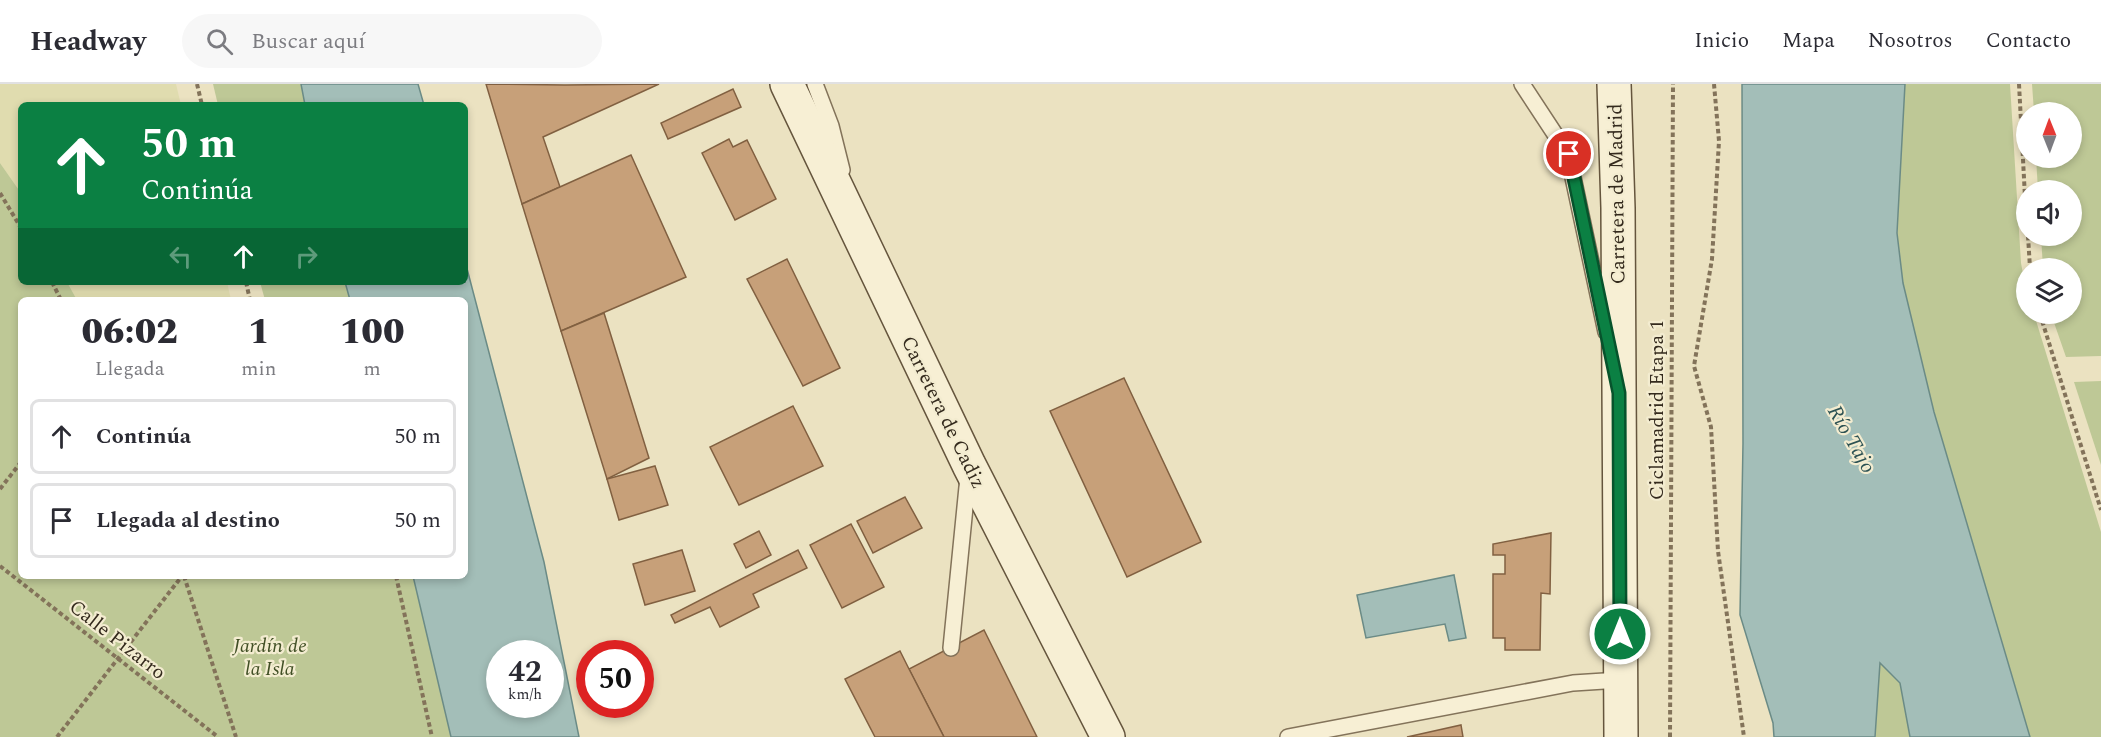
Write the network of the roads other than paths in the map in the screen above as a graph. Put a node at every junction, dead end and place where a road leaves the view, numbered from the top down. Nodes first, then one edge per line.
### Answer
1 (787, 84) edge
2 (815, 84) edge
3 (1522, 84) edge
4 (1614, 84) edge
5 (858, 230) junction
6 (1619, 393) junction
7 (969, 465) junction
8 (951, 648) dead end
9 (1620, 680) junction
10 (1108, 737) edge
11 (1288, 737) edge
12 (1621, 737) edge

1 - 5 main road, Carretera de Cadiz
2 - 5 lane
3 - 6 lane
4 - 6 main road, Carretera de Madrid
5 - 7 main road, Carretera de Cadiz
6 - 9 main road, Carretera de Madrid
7 - 8 lane
7 - 10 main road, Carretera de Cadiz
9 - 11 lane
9 - 12 main road, Carretera de Madrid

